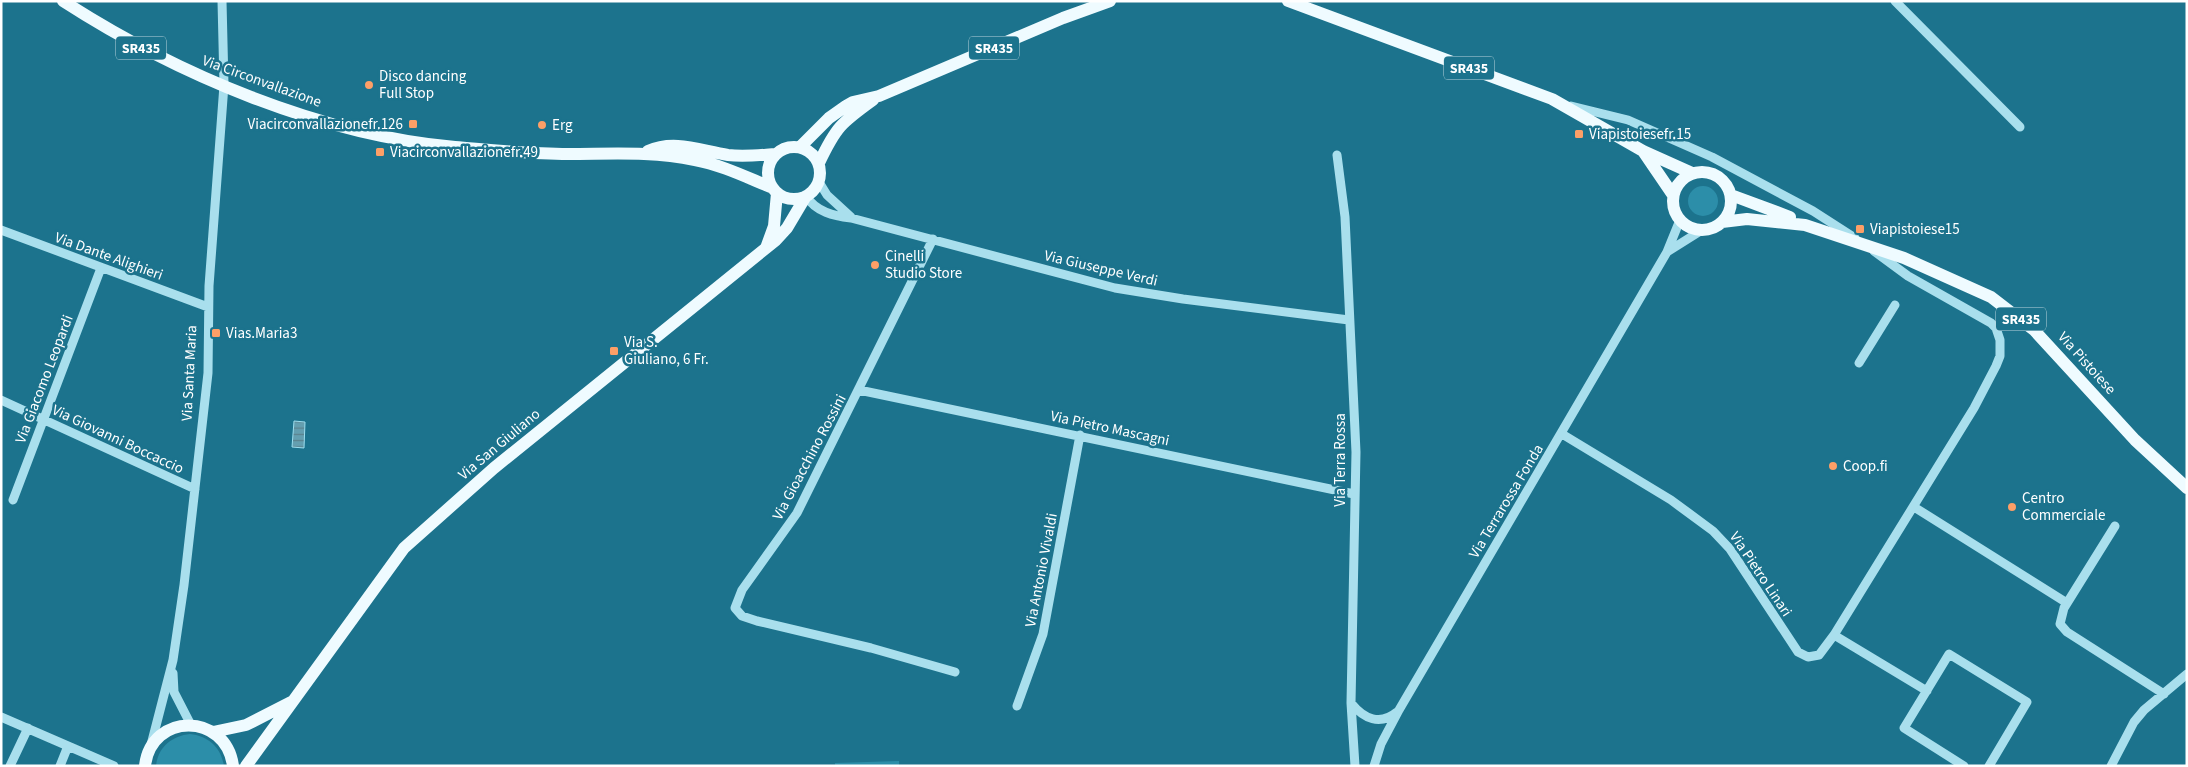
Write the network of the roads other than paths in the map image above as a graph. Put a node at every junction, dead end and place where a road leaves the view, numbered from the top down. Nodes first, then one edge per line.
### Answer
1 (62, 1) edge
2 (222, 1) edge
3 (1110, 1) edge
4 (1288, 1) edge
5 (1895, 1) edge
6 (224, 86) junction
7 (880, 96) junction
8 (1562, 104) junction
9 (2020, 127) dead end
10 (800, 147) junction
11 (1643, 151) junction
12 (645, 152) junction
13 (776, 154) junction
14 (1337, 155) dead end
15 (819, 163) junction
16 (1692, 173) junction
17 (819, 182) junction
18 (775, 191) junction
19 (1731, 194) junction
20 (1673, 195) junction
21 (806, 196) junction
22 (851, 218) junction
23 (1680, 220) junction
24 (1722, 222) junction
25 (1805, 225) junction
26 (1, 230) edge
27 (1702, 230) junction
28 (933, 239) junction
29 (1866, 244) junction
30 (766, 248) junction
31 (1667, 252) junction
32 (101, 268) junction
33 (1895, 305) dead end
34 (208, 307) junction
35 (1349, 320) junction
36 (1859, 363) dead end
37 (859, 390) junction
38 (1, 400) edge
39 (44, 420) junction
40 (1562, 434) junction
41 (1080, 435) junction
42 (2187, 488) edge
43 (195, 489) junction
44 (1354, 494) junction
45 (13, 500) dead end
46 (1914, 507) junction
47 (2115, 526) dead end
48 (2067, 602) junction
49 (1834, 635) junction
50 (173, 660) junction
51 (955, 672) dead end
52 (2187, 674) edge
53 (1927, 691) junction
54 (2164, 694) junction
55 (291, 702) junction
56 (1351, 703) junction
57 (1017, 706) dead end
58 (1399, 710) junction
59 (1, 717) edge
60 (191, 725) junction
61 (28, 728) junction
62 (212, 732) junction
63 (68, 746) junction
64 (150, 748) junction
65 (10, 766) edge
66 (60, 766) edge
67 (114, 766) edge
68 (145, 766) edge
69 (233, 766) edge
70 (246, 766) edge
71 (1355, 766) edge
72 (1374, 766) edge
73 (1964, 766) edge
74 (1989, 766) edge
75 (2111, 766) edge

1 - 6 main road, Via Circonvallazione / SR435
2 - 6 street, Via Santa Maria
3 - 7 main road, Via Circonvallazione / SR435
4 - 8 main road, Via Pistoiese / SR435
5 - 9 street
6 - 12 main road, Via Circonvallazione / SR435
6 - 34 street, Via Santa Maria
7 - 10 main road, Via Circonvallazione / SR435
7 - 15 main road, Via Circonvallazione / SR435
8 - 11 main road, Via Pistoiese / SR435
8 - 29 street, Via Pistoiese
10 - 13 main road, Via Circonvallazione / SR435
10 - 15 main road
11 - 16 main road, Via Pistoiese / SR435
11 - 20 main road, Via Pistoiese / SR435
12 - 13 main road, Via Circonvallazione / SR435
12 - 18 main road, Via Circonvallazione / SR435
13 - 18 main road
14 - 35 street, Via Terra Rossa
15 - 17 main road, Via Circonvallazione / SR435
16 - 19 main road, Via Pistoiese / SR435
16 - 20 main road
17 - 21 main road
17 - 22 street, Via Giuseppe Verdi
18 - 21 main road, Via Circonvallazione / SR435
18 - 30 main road
19 - 24 main road
19 - 25 main road, Via Pistoiese / SR435
20 - 23 main road, Via Pistoiese / SR435
21 - 22 street, Via Giuseppe Verdi
21 - 30 main road, Via San Giuliano
22 - 28 street, Via Giuseppe Verdi
23 - 27 main road
23 - 31 street, Via Terrarossa Fonda
24 - 25 main road, Via Pistoiese / SR435
24 - 27 main road, Via Pistoiese / SR435
25 - 29 main road, Via Pistoiese / SR435
26 - 32 street, Via Dante Alighieri
27 - 31 street, Via Terrarossa Fonda
28 - 35 street, Via Giuseppe Verdi
28 - 37 street, Via Gioacchino Rossini
29 - 42 main road, Via Pistoiese / SR435
29 - 46 street
30 - 55 main road, Via San Giuliano
31 - 40 street, Via Terrarossa Fonda
32 - 34 street, Via Dante Alighieri
32 - 39 street, Via Giacomo Leopardi
33 - 36 street
34 - 43 street, Via Santa Maria
35 - 44 street, Via Terra Rossa
37 - 41 street, Via Pietro Mascagni
37 - 51 street, Via Gioacchino Rossini
38 - 39 street, Via Giovanni Boccaccio
39 - 43 street, Via Giovanni Boccaccio
39 - 45 street, Via Giacomo Leopardi
40 - 49 street, Via Pietro Linari
40 - 58 street, Via Terrarossa Fonda
41 - 44 street, Via Pietro Mascagni
41 - 57 street, Via Antonio Vivaldi
43 - 50 street, Via Santa Maria
44 - 56 street, Via Terra Rossa
46 - 48 street
46 - 49 street
47 - 48 street
48 - 54 street
49 - 53 street
50 - 60 street
50 - 64 street
52 - 54 street
53 - 73 street
53 - 74 street
54 - 75 street
55 - 62 main road
55 - 70 main road, Via San Giuliano
56 - 58 street
56 - 71 street, Via Terra Rossa
58 - 72 street, Via Terrarossa Fonda
59 - 61 street
60 - 62 main road
60 - 64 main road
61 - 63 street
61 - 65 street
62 - 69 main road
63 - 66 street
63 - 67 street
64 - 68 main road

